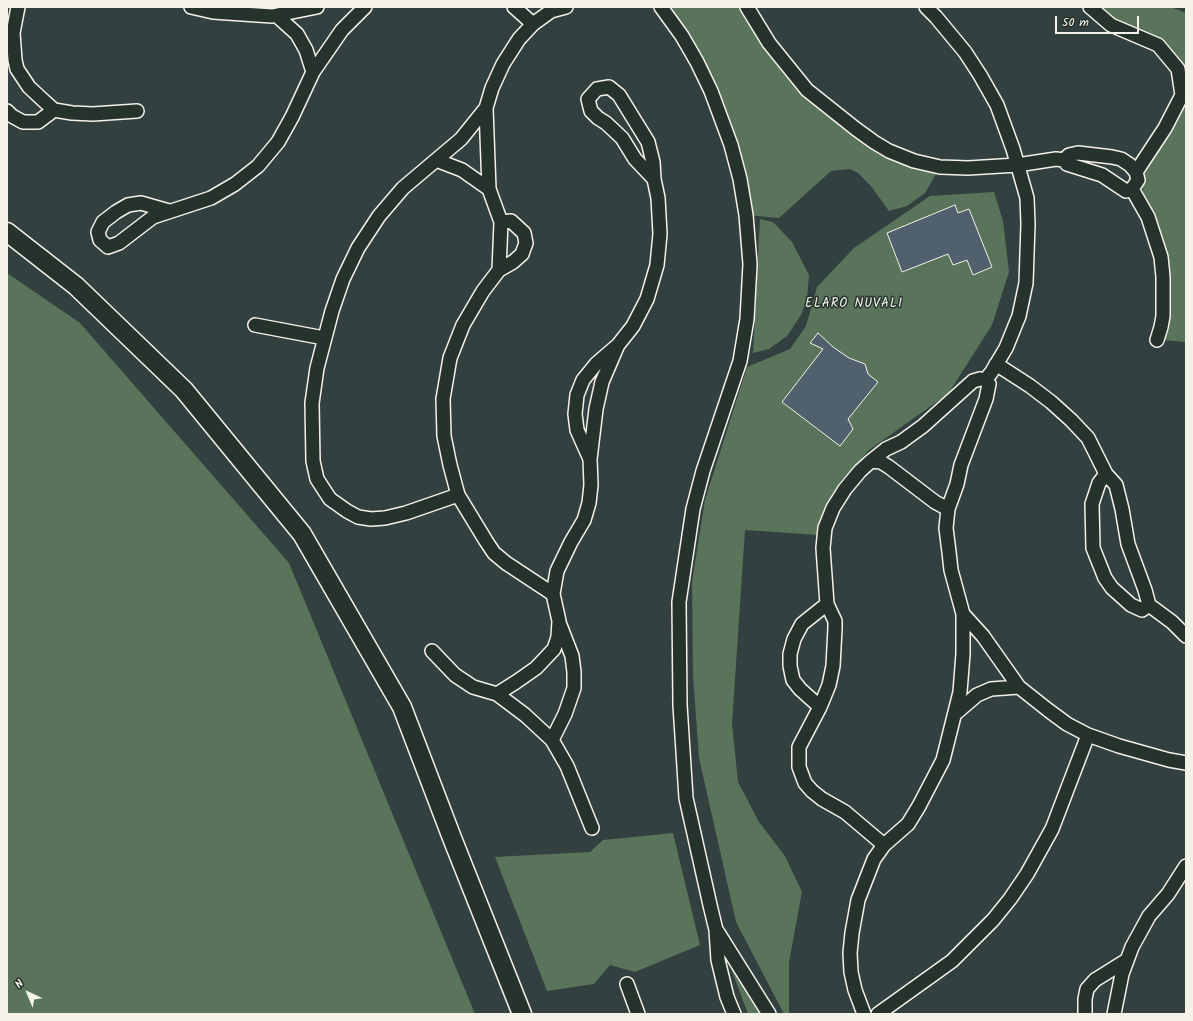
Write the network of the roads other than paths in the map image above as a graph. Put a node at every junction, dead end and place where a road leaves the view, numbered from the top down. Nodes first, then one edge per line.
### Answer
1 (18, 7) edge
2 (191, 7) edge
3 (317, 7) edge
4 (365, 7) edge
5 (514, 7) edge
6 (566, 7) edge
7 (661, 7) edge
8 (747, 7) edge
9 (926, 7) edge
10 (1090, 7) edge
11 (277, 16) junction
12 (532, 24) junction
13 (11, 63) edge
14 (313, 72) junction
15 (486, 108) junction
16 (54, 110) junction
17 (7, 111) edge
18 (137, 111) dead end
19 (1112, 157) junction
20 (436, 160) junction
21 (1064, 160) junction
22 (1017, 165) junction
23 (1136, 172) junction
24 (1105, 176) junction
25 (654, 179) junction
26 (489, 189) junction
27 (1132, 189) junction
28 (169, 211) junction
29 (501, 222) junction
30 (7, 232) edge
31 (499, 270) junction
32 (255, 325) dead end
33 (324, 338) junction
34 (1157, 340) dead end
35 (618, 345) junction
36 (996, 364) junction
37 (985, 380) junction
38 (590, 459) junction
39 (871, 462) junction
40 (1106, 474) junction
41 (458, 495) junction
42 (948, 509) junction
43 (553, 594) junction
44 (827, 604) junction
45 (1150, 605) junction
46 (963, 614) junction
47 (558, 621) junction
48 (1186, 636) edge
49 (432, 651) dead end
50 (1019, 687) junction
51 (496, 694) junction
52 (820, 707) junction
53 (956, 713) junction
54 (1088, 735) junction
55 (552, 740) junction
56 (1186, 763) edge
57 (592, 828) dead end
58 (884, 845) junction
59 (1186, 866) edge
60 (716, 930) junction
61 (1127, 960) junction
62 (627, 984) dead end
63 (522, 1014) edge
64 (638, 1014) edge
65 (734, 1014) edge
66 (768, 1014) edge
67 (864, 1014) edge
68 (878, 1014) edge
69 (1085, 1014) edge
70 (1114, 1014) edge

1 - 13 street
2 - 11 street
3 - 11 street
4 - 14 street
5 - 12 street
6 - 12 street
7 - 60 street
8 - 22 street
9 - 22 street
10 - 23 street
11 - 14 street
12 - 15 street
13 - 16 street
14 - 28 street
15 - 20 street
15 - 26 street
16 - 17 street
16 - 18 street
19 - 21 street
19 - 23 street
19 - 24 street
20 - 26 street
20 - 33 street
21 - 22 street
21 - 24 street
22 - 36 street
23 - 27 street
24 - 27 street
25 - 25 street
25 - 35 street
26 - 29 street
27 - 34 street
28 - 28 street
29 - 31 street
29 - 31 street
30 - 63 street
31 - 41 street
32 - 33 street
33 - 41 street
35 - 38 street
35 - 38 street
36 - 37 street
36 - 40 street
37 - 39 street
37 - 42 street
38 - 43 street
39 - 42 street
39 - 44 street
40 - 45 street
40 - 45 street
41 - 43 street
42 - 46 street
43 - 47 street
44 - 52 street
44 - 52 street
45 - 48 street
46 - 50 street
46 - 53 street
47 - 51 street
47 - 55 street
49 - 51 street
50 - 53 street
50 - 54 street
51 - 55 street
52 - 58 street
53 - 58 street
54 - 56 street
54 - 68 street
55 - 57 street
58 - 67 street
59 - 61 street
60 - 65 street
60 - 66 street
61 - 69 street
61 - 70 street
62 - 64 street

